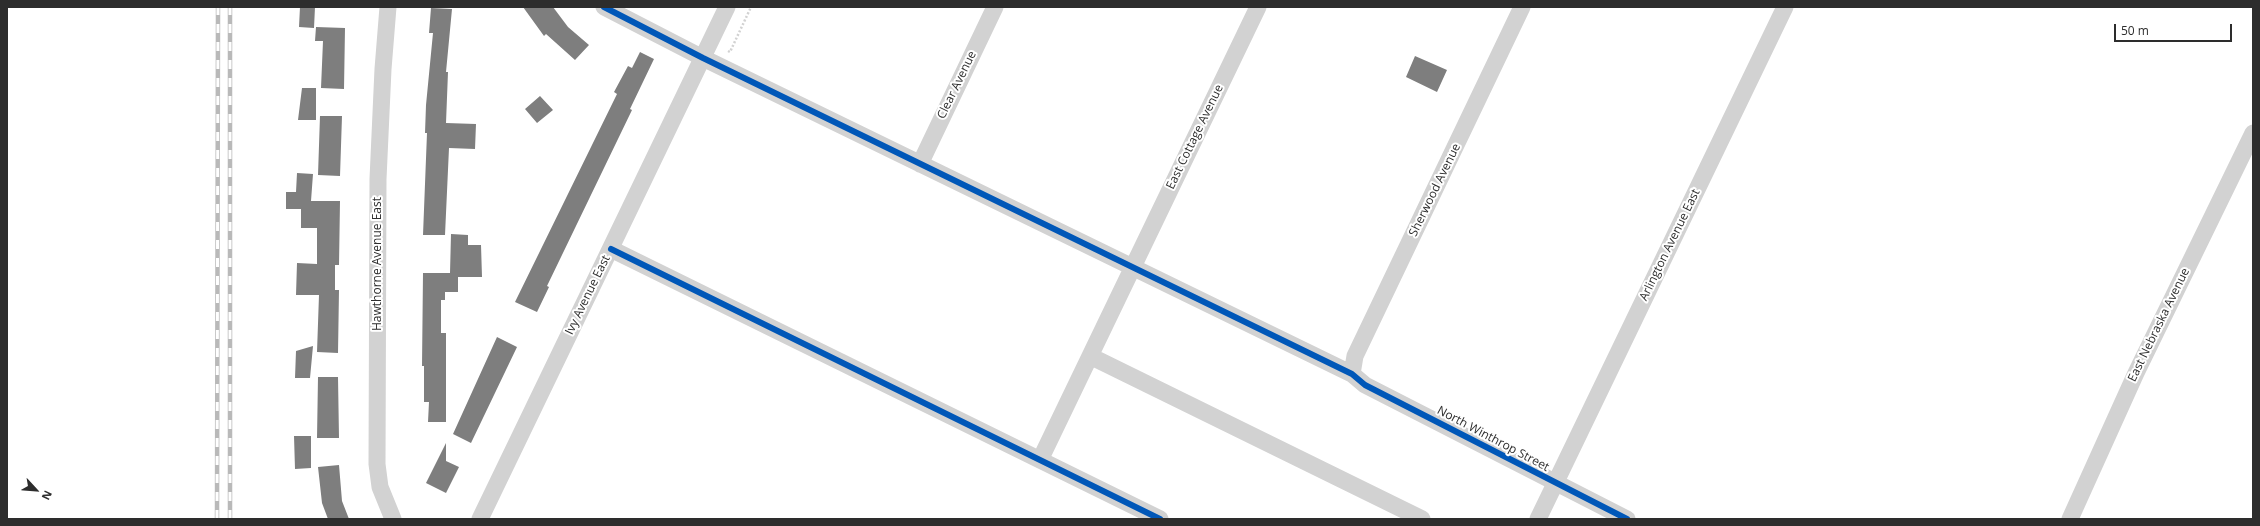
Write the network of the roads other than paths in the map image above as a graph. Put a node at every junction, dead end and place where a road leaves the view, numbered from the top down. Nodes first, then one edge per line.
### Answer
1 (388, 7) edge
2 (604, 7) edge
3 (727, 7) edge
4 (995, 7) edge
5 (1258, 7) edge
6 (1522, 7) edge
7 (1785, 7) edge
8 (703, 58) junction
9 (2253, 133) edge
10 (920, 164) junction
11 (611, 249) junction
12 (1132, 267) junction
13 (1090, 356) junction
14 (1352, 374) junction
15 (1040, 460) junction
16 (1555, 484) junction
17 (393, 519) edge
18 (480, 519) edge
19 (1160, 519) edge
20 (1422, 519) edge
21 (1538, 519) edge
22 (1627, 519) edge
23 (2070, 519) edge

1 - 17 street, Hawthorne Avenue East
2 - 8 street, North Winthrop Street
3 - 8 street, Ivy Avenue East
4 - 10 street, Clear Avenue
5 - 12 street, East Cottage Avenue
6 - 14 street, Sherwood Avenue
7 - 16 street, Arlington Avenue East
8 - 10 street, North Winthrop Street
8 - 11 street, Ivy Avenue East
9 - 23 street, East Nebraska Avenue
10 - 12 street, North Winthrop Street
11 - 15 street
11 - 18 street, Ivy Avenue East
12 - 13 street, East Cottage Avenue
12 - 14 street, North Winthrop Street
13 - 15 street, East Cottage Avenue
13 - 20 street
14 - 16 street, North Winthrop Street
15 - 19 street
16 - 21 street, Arlington Avenue East
16 - 22 street, North Winthrop Street

